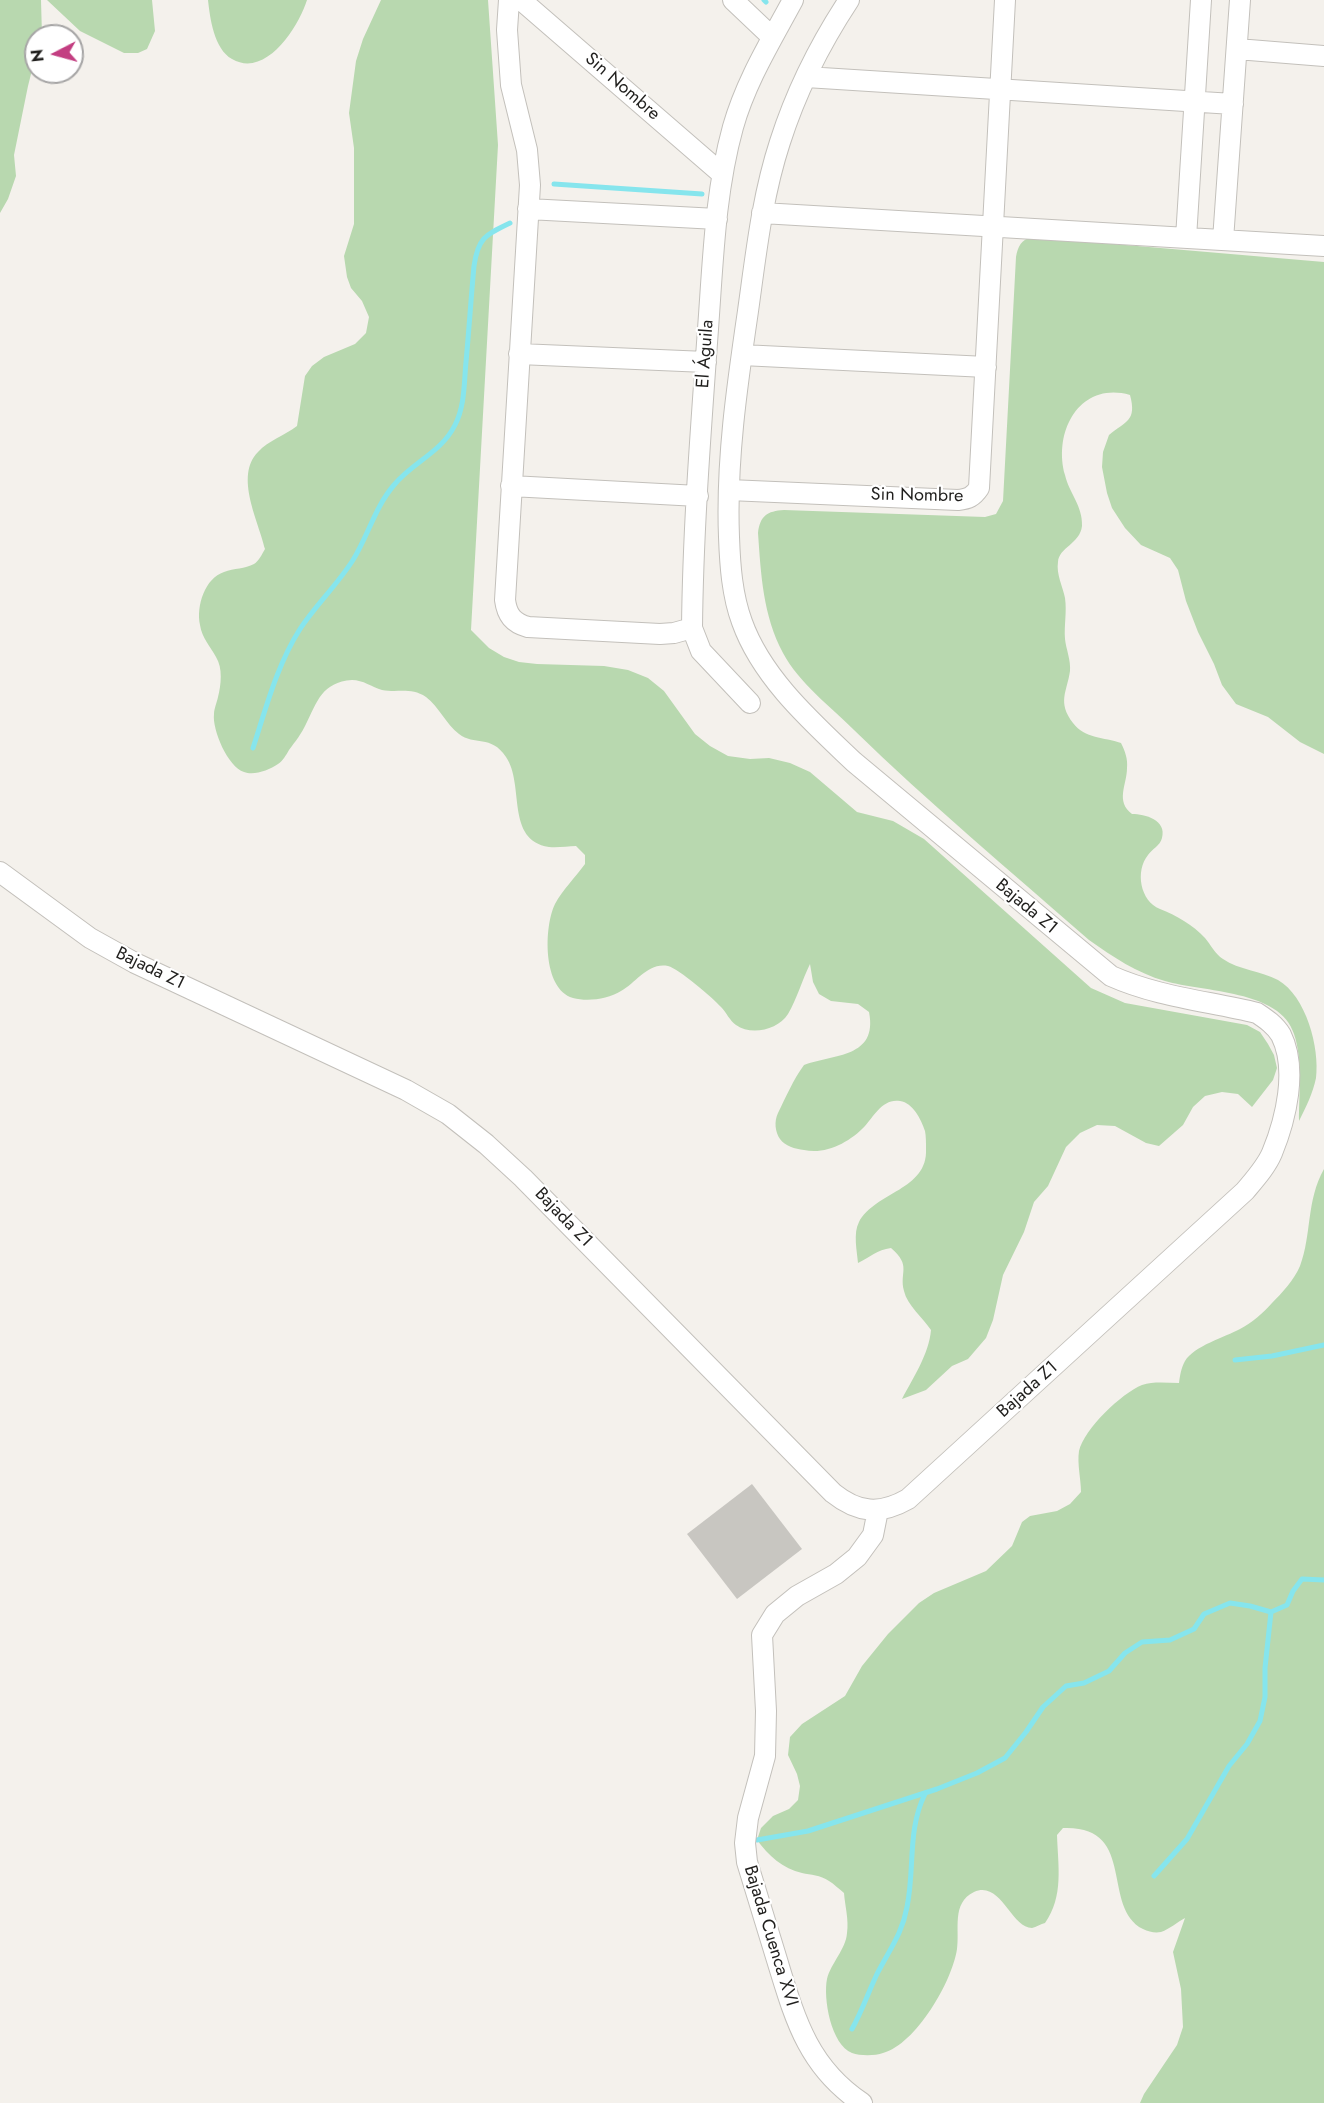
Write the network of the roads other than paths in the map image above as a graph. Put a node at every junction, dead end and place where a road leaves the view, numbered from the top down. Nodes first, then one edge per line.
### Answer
1 (509, 0) edge
2 (521, 0) edge
3 (733, 0) edge
4 (793, 0) edge
5 (849, 0) edge
6 (1005, 0) edge
7 (1201, 0) edge
8 (1240, 0) edge
9 (772, 37) junction
10 (1237, 49) junction
11 (1324, 56) edge
12 (806, 77) junction
13 (1000, 89) junction
14 (1195, 102) junction
15 (1233, 104) junction
16 (723, 174) junction
17 (528, 209) junction
18 (762, 213) junction
19 (717, 219) junction
20 (993, 226) junction
21 (1186, 238) junction
22 (1223, 240) junction
23 (1324, 246) edge
24 (519, 354) junction
25 (742, 355) junction
26 (706, 362) junction
27 (986, 367) junction
28 (511, 486) junction
29 (729, 490) junction
30 (698, 496) junction
31 (692, 628) junction
32 (750, 703) dead end
33 (0, 872) edge
34 (878, 1510) junction
35 (862, 2103) edge

1 - 17 street
2 - 16 street, Sin Nombre
3 - 9 street
4 - 9 street, El Águila
5 - 12 street, El Águila
6 - 13 street, Sin Nombre
7 - 14 street
8 - 10 street
9 - 16 street, El Águila
10 - 11 street
10 - 15 street
12 - 13 street
12 - 18 street, El Águila
13 - 14 street
13 - 20 street, Sin Nombre
14 - 15 street
14 - 21 street
15 - 22 street
16 - 19 street, El Águila
17 - 19 street
17 - 24 street
18 - 20 street
18 - 25 street, El Águila
19 - 26 street, El Águila
20 - 21 street
20 - 27 street, Sin Nombre
21 - 22 street
22 - 23 street
24 - 26 street
24 - 28 street
25 - 27 street
25 - 29 street, El Águila
26 - 30 street, El Águila
27 - 29 street, Sin Nombre
28 - 30 street
28 - 31 street
29 - 34 street, Bajada Z1
30 - 31 street, El Águila
31 - 32 street, El Águila
33 - 34 street, Bajada Z1
34 - 35 street, Bajada Cuenca XVI

